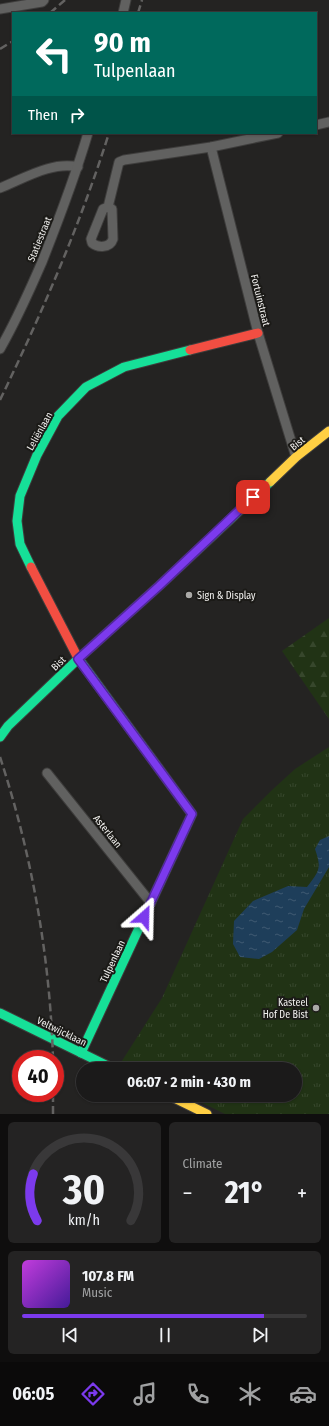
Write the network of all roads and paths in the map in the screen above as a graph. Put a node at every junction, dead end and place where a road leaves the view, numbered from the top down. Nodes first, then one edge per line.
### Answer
1 (44, 0) edge
2 (126, 0) edge
3 (0, 9) edge
4 (122, 12) edge
5 (329, 122) edge
6 (317, 125) edge
7 (88, 134) edge
8 (273, 134) edge
9 (211, 147) junction
10 (78, 167) junction
11 (0, 188) edge
12 (108, 207) dead end
13 (258, 334) junction
14 (0, 349) edge
15 (329, 431) edge
16 (296, 457) junction
17 (78, 659) junction
18 (0, 737) edge
19 (47, 773) dead end
20 (151, 903) junction
21 (0, 1013) edge
22 (81, 1053) junction
23 (100, 1062) edge
24 (182, 1102) edge
25 (207, 1114) edge

1 - 3 street
2 - 4 street
5 - 6 street
7 - 10 street, Statiestraat
8 - 9 street
9 - 12 street
9 - 13 street, Fortuinstraat
10 - 11 street
10 - 14 street, Statiestraat
13 - 16 street, Fortuinstraat
13 - 17 street, Leliënlaan
15 - 16 street, Bist
16 - 17 street, Bist
17 - 18 street, Bist
17 - 20 street, Tulpenlaan
19 - 20 street, Asterlaan
20 - 22 street, Tulpenlaan
21 - 22 street, Veltwijcklaan
22 - 23 street, Veltwijcklaan
24 - 25 street

